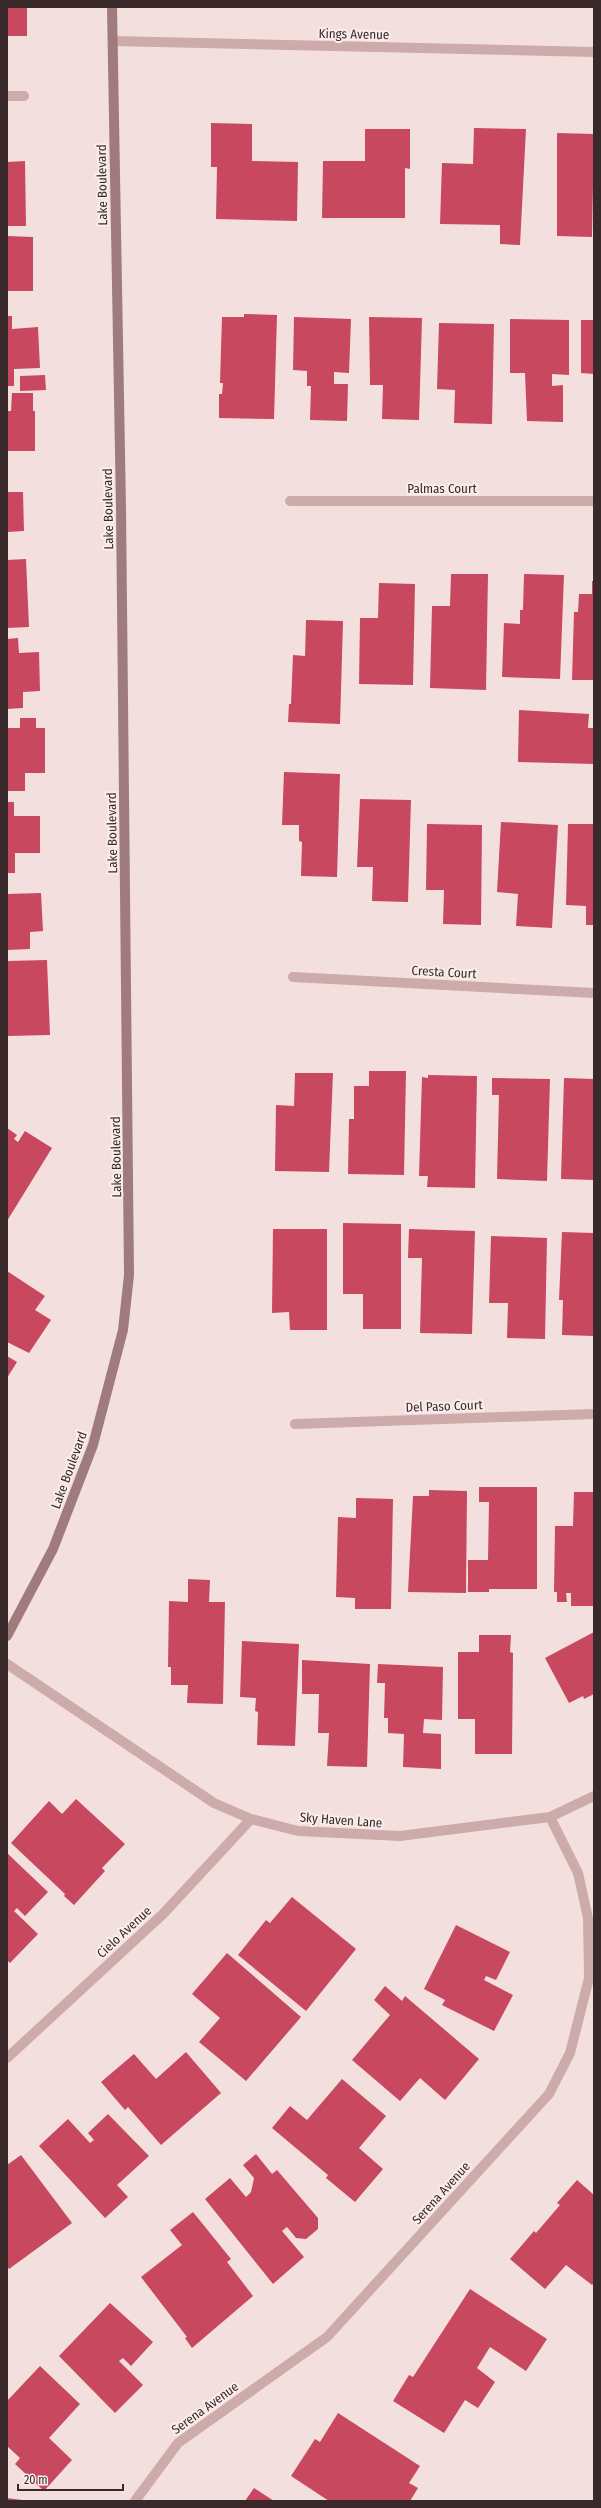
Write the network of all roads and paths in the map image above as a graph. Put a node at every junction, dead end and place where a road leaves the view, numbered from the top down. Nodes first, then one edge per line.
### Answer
1 (112, 7) edge
2 (113, 41) junction
3 (594, 52) edge
4 (7, 96) edge
5 (24, 96) dead end
6 (290, 501) dead end
7 (594, 501) edge
8 (293, 977) dead end
9 (594, 993) edge
10 (594, 1414) edge
11 (295, 1424) dead end
12 (7, 1636) edge
13 (7, 1664) edge
14 (594, 1796) edge
15 (550, 1817) junction
16 (251, 1819) junction
17 (7, 2058) edge
18 (135, 2501) edge

1 - 2 main road, Lake Boulevard
2 - 3 street, Kings Avenue
2 - 12 main road, Lake Boulevard
4 - 5 street
6 - 7 street, Palmas Court
8 - 9 street, Cresta Court
10 - 11 street, Del Paso Court
13 - 16 street, Sky Haven Lane
14 - 15 street, Sky Haven Lane
15 - 16 street, Sky Haven Lane
15 - 18 street, Serena Avenue
16 - 17 street, Cielo Avenue

